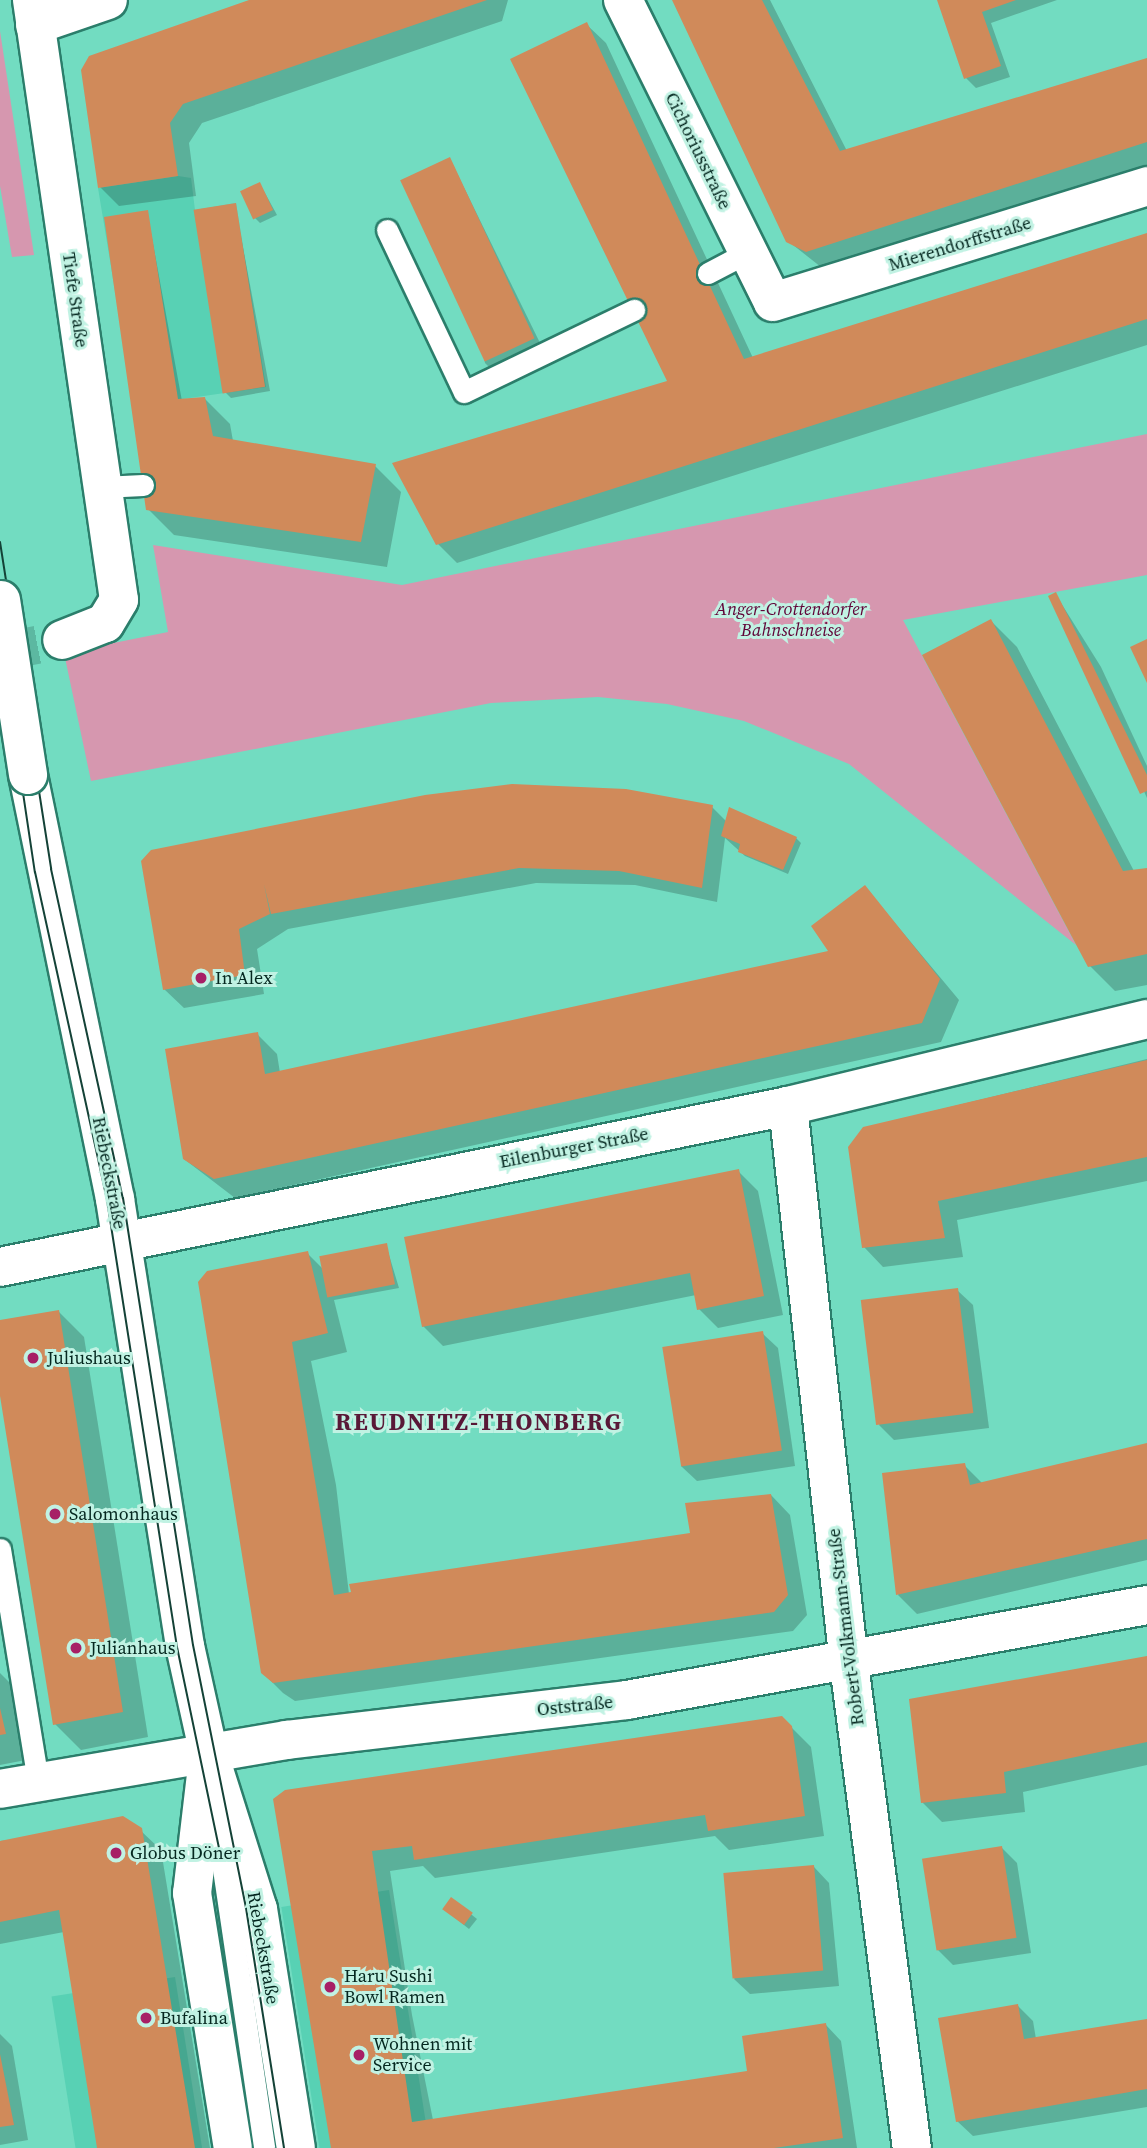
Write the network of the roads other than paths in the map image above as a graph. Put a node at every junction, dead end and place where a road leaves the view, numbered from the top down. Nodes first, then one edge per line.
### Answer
1 (108, 0) edge
2 (623, 0) edge
3 (33, 13) edge
4 (1147, 186) edge
5 (387, 230) dead end
6 (748, 252) junction
7 (708, 273) dead end
8 (773, 302) joint
9 (634, 310) dead end
10 (143, 485) dead end
11 (102, 487) junction
12 (1, 597) edge
13 (62, 640) tunnel mouth
14 (1147, 1020) edge
15 (788, 1105) junction
16 (121, 1238) junction
17 (0, 1267) edge
18 (0, 1549) edge
19 (1147, 1605) edge
20 (849, 1664) junction
21 (209, 1754) junction
22 (38, 1782) junction
23 (0, 1789) edge
24 (233, 2148) edge
25 (264, 2148) edge
26 (296, 2148) edge
27 (912, 2148) edge

1 - 3 street
2 - 6 street, Cichoriusstraße
3 - 11 street, Tiefe Straße
4 - 8 street, Mierendorffstraße
5 - 9 lane
6 - 7 lane
6 - 8 street, Cichoriusstraße
10 - 11 lane
11 - 13 street, Tiefe Straße
12 - 16 street, Riebeckstraße, bridge
14 - 15 street, Eilenburger Straße
15 - 16 street, Eilenburger Straße
15 - 20 street, Robert-Volkmann-Straße
16 - 17 street, Eilenburger Straße
16 - 21 street, Riebeckstraße
18 - 22 lane
19 - 20 street, Oststraße
20 - 21 street, Oststraße
20 - 27 street, Robert-Volkmann-Straße
21 - 22 street, Oststraße
21 - 24 street, Riebeckstraße
21 - 25 lane
21 - 26 street, Riebeckstraße
22 - 23 street, Oststraße

